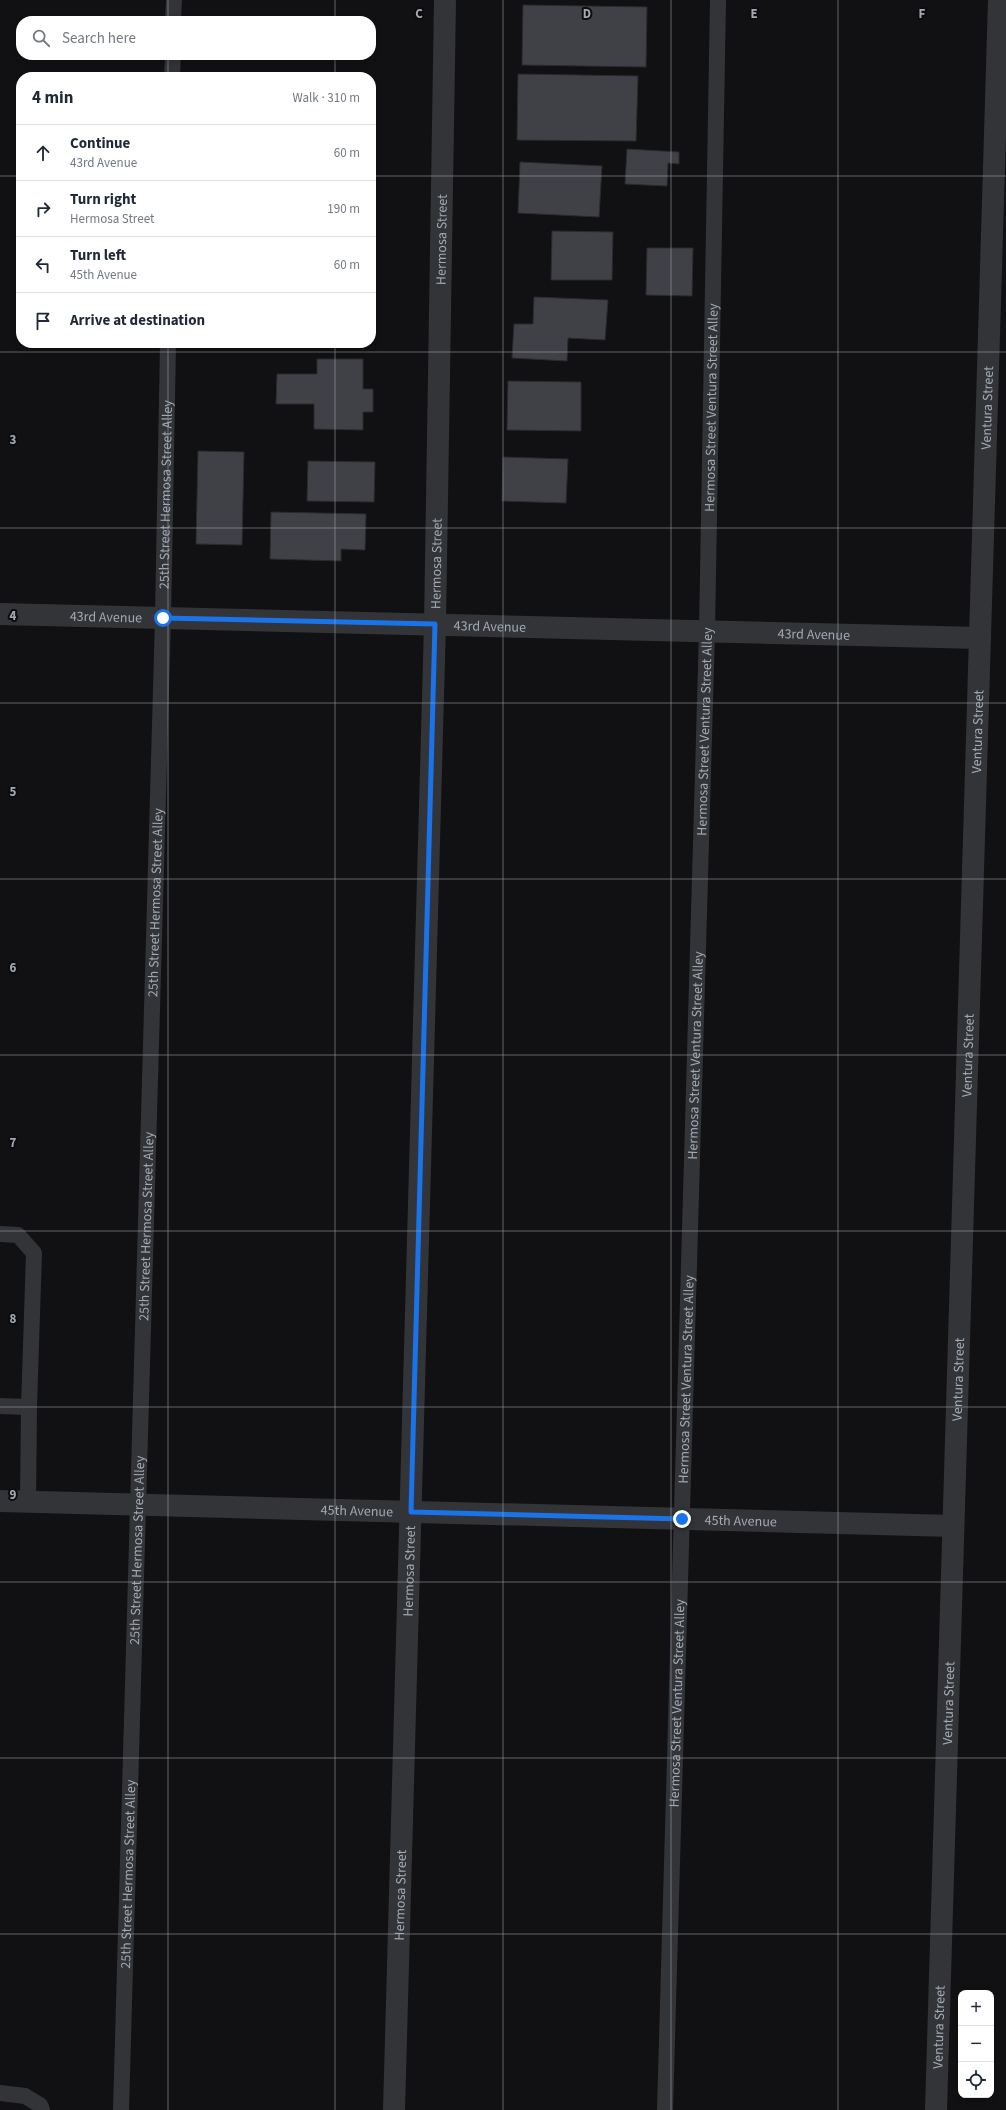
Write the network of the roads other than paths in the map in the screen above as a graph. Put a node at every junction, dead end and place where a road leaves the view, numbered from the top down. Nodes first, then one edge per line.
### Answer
1 (174, 0) edge
2 (445, 0) edge
3 (718, 0) edge
4 (999, 0) edge
5 (173, 16) edge
6 (173, 60) edge
7 (172, 72) edge
8 (168, 348) edge
9 (0, 614) edge
10 (163, 618) junction
11 (435, 624) junction
12 (707, 631) junction
13 (980, 638) junction
14 (0, 1234) edge
15 (0, 1406) edge
16 (29, 1407) junction
17 (0, 1501) edge
18 (28, 1502) junction
19 (138, 1505) junction
20 (411, 1512) junction
21 (682, 1519) junction
22 (953, 1526) junction
23 (0, 2094) edge
24 (42, 2110) edge
25 (121, 2110) edge
26 (394, 2110) edge
27 (665, 2110) edge
28 (936, 2110) edge

1 - 5 lane
2 - 11 street, Hermosa Street
3 - 12 lane, Hermosa Street Ventura Street Alley
4 - 13 street, Ventura Street
6 - 7 lane
8 - 10 lane, 25th Street Hermosa Street Alley
9 - 10 street, 43rd Avenue
10 - 11 street, 43rd Avenue
10 - 19 lane, 25th Street Hermosa Street Alley
11 - 12 street, 43rd Avenue
11 - 20 street, Hermosa Street
12 - 13 street, 43rd Avenue
12 - 21 lane, Hermosa Street Ventura Street Alley
13 - 22 street, Ventura Street
14 - 16 lane
15 - 16 lane
16 - 18 lane
17 - 18 street, 45th Avenue
18 - 19 street, 45th Avenue
19 - 20 street, 45th Avenue
19 - 25 lane, 25th Street Hermosa Street Alley
20 - 21 street, 45th Avenue
20 - 26 street, Hermosa Street
21 - 22 street, 45th Avenue
21 - 27 lane, Hermosa Street Ventura Street Alley
22 - 28 street, Ventura Street
23 - 24 lane

